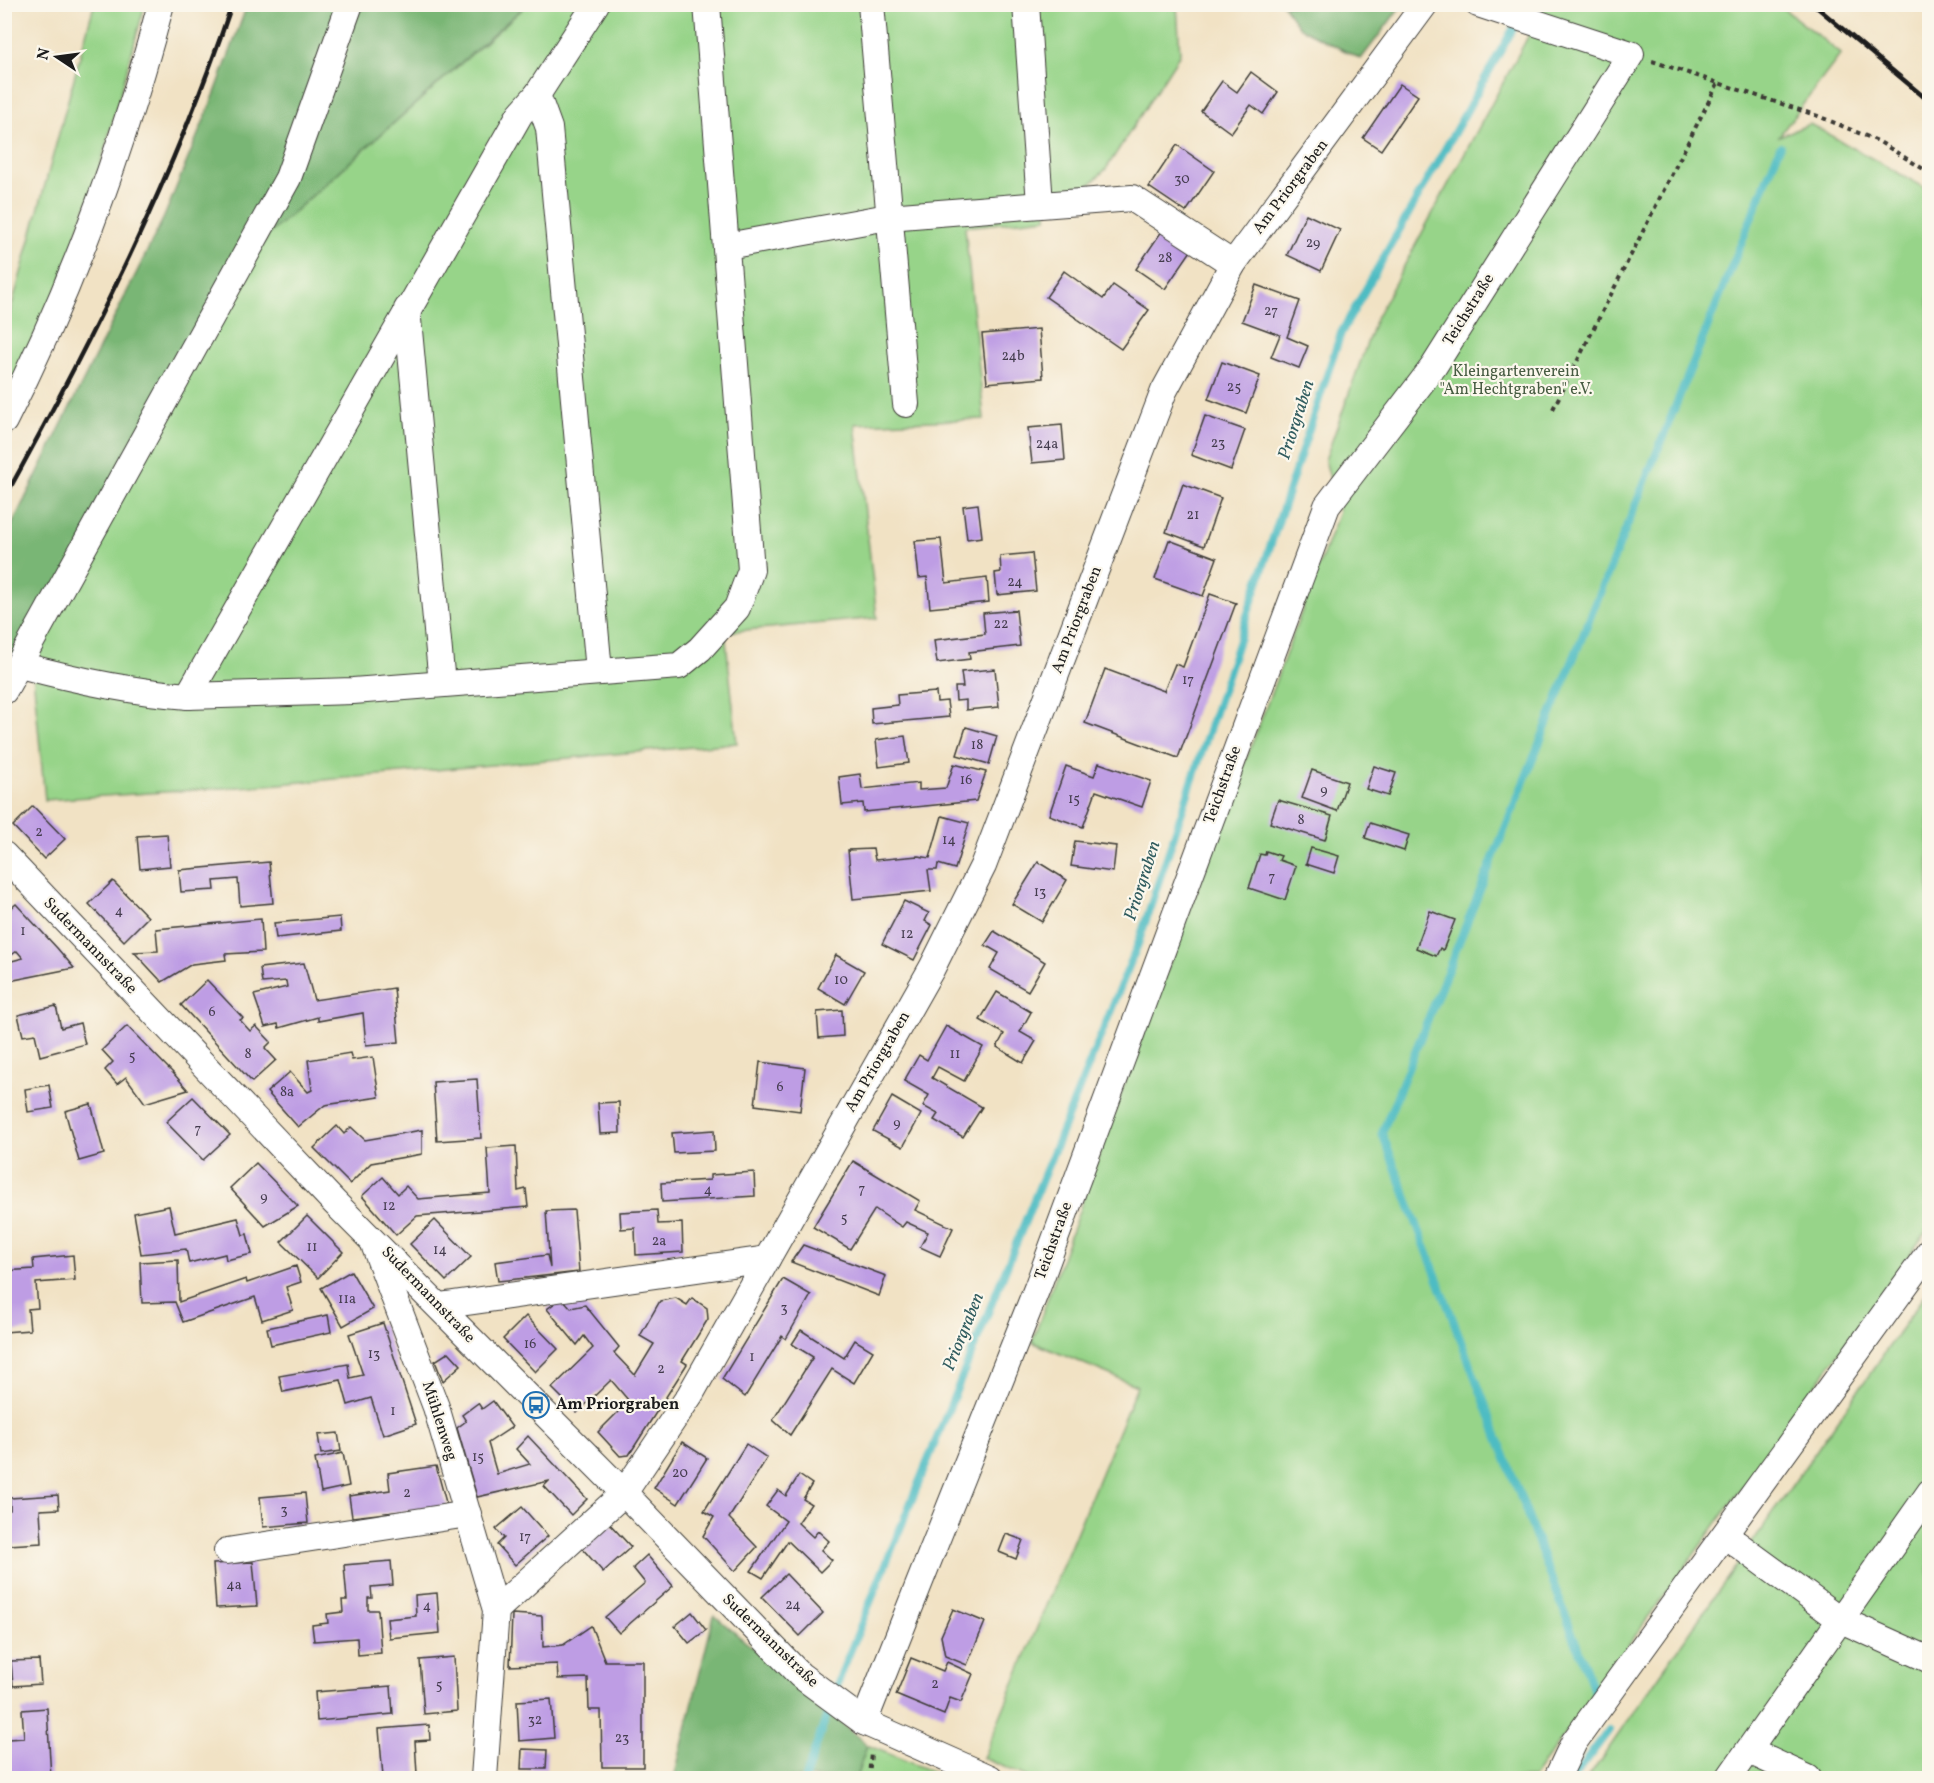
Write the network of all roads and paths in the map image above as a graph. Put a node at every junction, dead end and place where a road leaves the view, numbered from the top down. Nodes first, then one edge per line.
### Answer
1 (161, 4) edge
2 (350, 4) edge
3 (596, 4) edge
4 (707, 4) edge
5 (871, 4) edge
6 (1026, 4) edge
7 (1425, 4) edge
8 (1488, 8) edge
9 (1631, 54) junction
10 (1718, 83) junction
11 (537, 95) junction
12 (1929, 173) edge
13 (1040, 204) junction
14 (888, 217) junction
15 (727, 246) junction
16 (1233, 264) junction
17 (407, 309) junction
18 (906, 404) dead end
19 (1553, 409) dead end
20 (4, 421) edge
21 (20, 665) junction
22 (599, 671) junction
23 (442, 684) junction
24 (4, 690) edge
25 (188, 696) junction
26 (4, 855) edge
27 (370, 1236) junction
28 (1929, 1251) edge
29 (767, 1259) junction
30 (1921, 1280) edge
31 (439, 1306) junction
32 (1929, 1492) edge
33 (624, 1493) junction
34 (468, 1514) junction
35 (1725, 1536) junction
36 (227, 1551) dead end
37 (496, 1610) junction
38 (1841, 1620) junction
39 (1929, 1660) edge
40 (864, 1722) junction
41 (1749, 1751) junction
42 (484, 1779) edge
43 (990, 1779) edge
44 (1557, 1779) edge
45 (1729, 1779) edge
46 (1808, 1779) edge

1 - 20 street
2 - 21 street
3 - 11 street
4 - 15 street
5 - 14 street
6 - 13 street
7 - 16 street, Am Priorgraben
8 - 9 street
9 - 10 path
9 - 40 street, Teichstraße
10 - 12 path
10 - 19 path
11 - 17 street
11 - 22 street
13 - 14 street
13 - 16 street
14 - 15 street
14 - 18 street
15 - 22 street
16 - 29 street, Am Priorgraben
17 - 23 street
17 - 25 street
21 - 24 street
21 - 25 street
22 - 23 street
23 - 25 street
26 - 27 street, Sudermannstraße
27 - 31 street, Sudermannstraße
27 - 34 street, Mühlenweg
28 - 30 street
29 - 31 street
29 - 33 street, Am Priorgraben
30 - 35 street
31 - 33 street, Sudermannstraße
32 - 38 street
33 - 37 street
33 - 40 street, Sudermannstraße
34 - 36 street
34 - 37 street, Mühlenweg
35 - 38 street
35 - 44 street
37 - 42 street, Mühlenweg
38 - 39 street
38 - 41 street
40 - 43 street, Sudermannstraße
41 - 45 street
41 - 46 street

